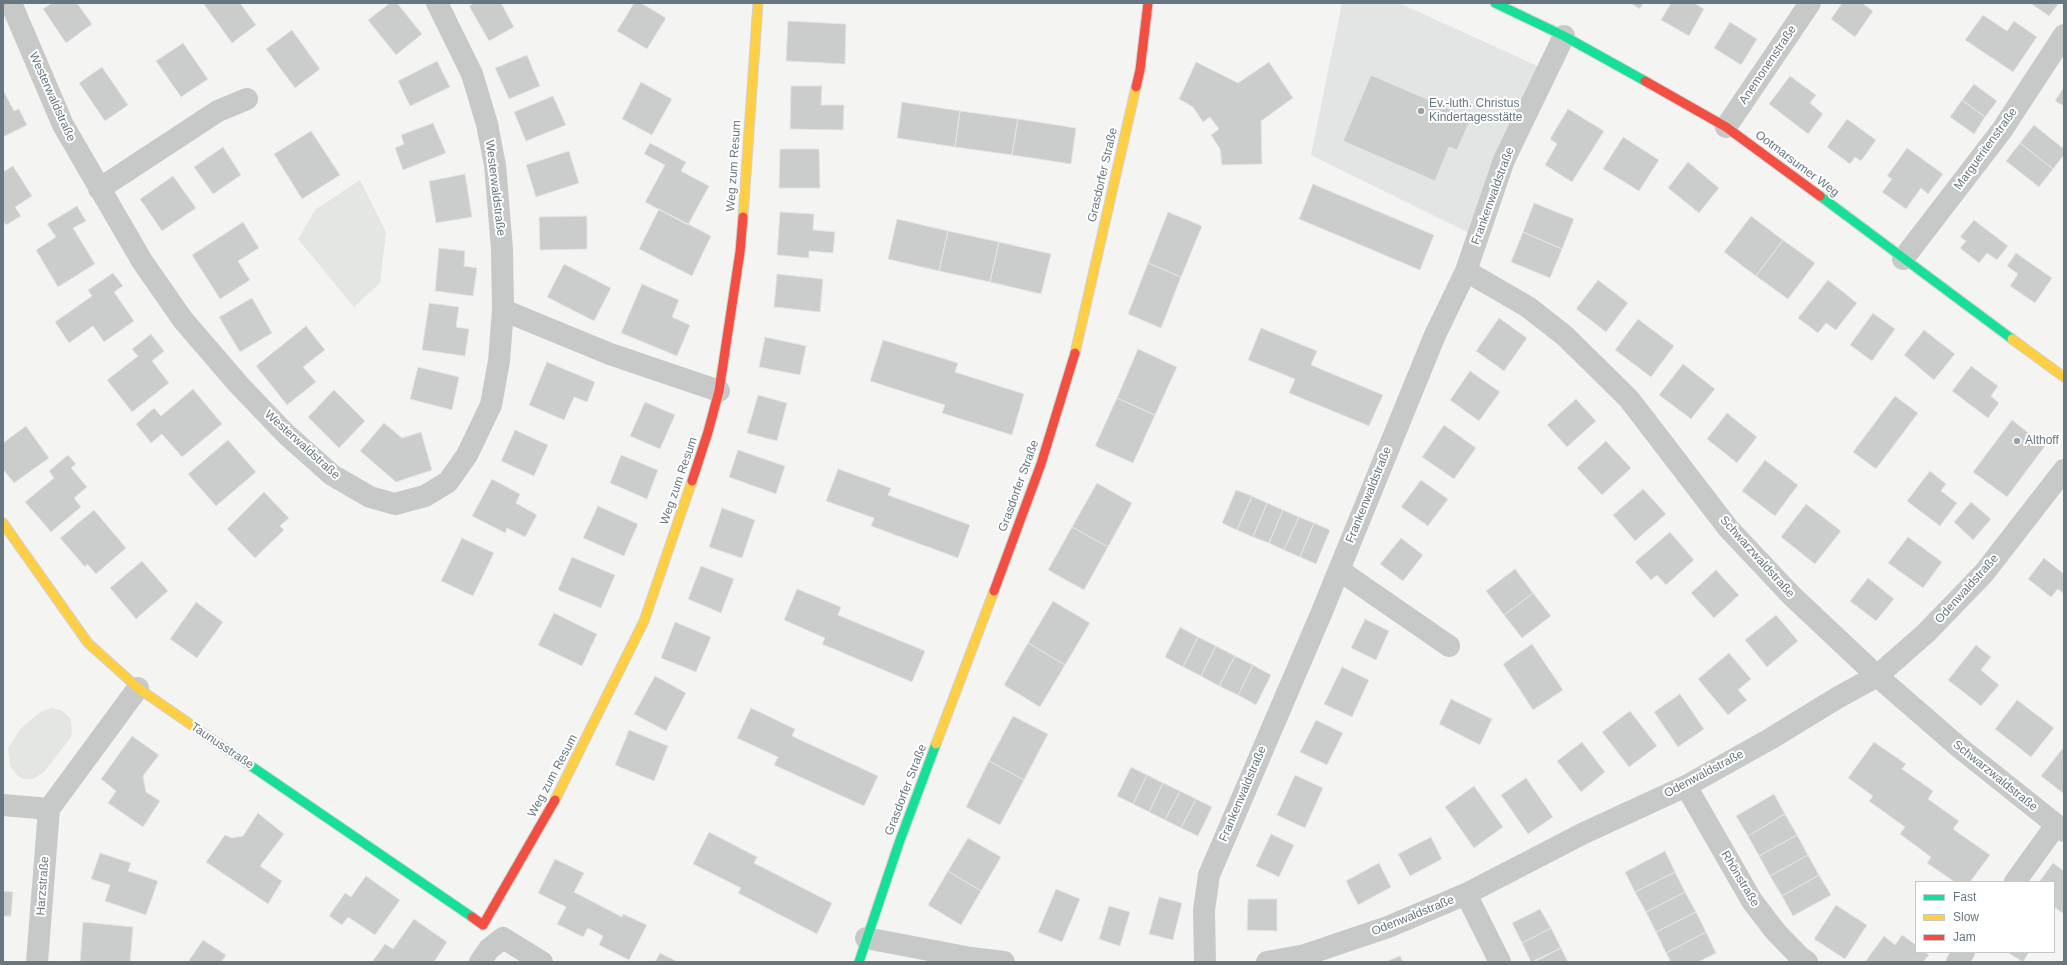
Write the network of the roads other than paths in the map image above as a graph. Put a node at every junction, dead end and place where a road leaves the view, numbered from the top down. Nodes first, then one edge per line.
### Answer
1 (11, 3) edge
2 (437, 3) edge
3 (758, 3) edge
4 (1148, 3) edge
5 (1495, 3) edge
6 (1810, 3) edge
7 (2064, 35) edge
8 (1564, 36) junction
9 (247, 99) dead end
10 (1726, 127) junction
11 (99, 189) junction
12 (1903, 259) junction
13 (1466, 271) junction
14 (503, 310) junction
15 (2064, 377) edge
16 (719, 391) junction
17 (2064, 470) edge
18 (3, 523) edge
19 (1339, 570) junction
20 (1449, 646) dead end
21 (1876, 676) junction
22 (138, 688) junction
23 (1686, 786) junction
24 (3, 805) edge
25 (49, 809) junction
26 (2060, 828) edge
27 (2016, 881) edge
28 (1466, 894) junction
29 (483, 925) joint
30 (866, 938) junction
31 (1963, 953) edge
32 (37, 962) edge
33 (480, 962) edge
34 (542, 962) edge
35 (859, 962) edge
36 (1004, 962) edge
37 (1205, 962) edge
38 (1267, 962) edge
39 (1500, 962) edge
40 (1807, 962) edge
41 (1957, 962) edge

1 - 11 street, Westerwaldstraße
2 - 14 street, Westerwaldstraße
3 - 16 street, Weg zum Resum
4 - 30 street, Grasdorfer Straße
5 - 8 street, Ootmarsumer Weg
6 - 10 street, Anemonenstraße
7 - 12 street, Margueritenstraße
8 - 10 street, Ootmarsumer Weg
8 - 13 street, Frankenwaldstraße
9 - 11 street
10 - 12 street, Ootmarsumer Weg
11 - 14 street, Westerwaldstraße
12 - 15 street, Ootmarsumer Weg
13 - 19 street, Frankenwaldstraße
13 - 21 street, Schwarzwaldstraße
14 - 16 street
16 - 29 street, Weg zum Resum
17 - 21 street, Odenwaldstraße
18 - 22 street, Taunusstraße
19 - 20 street
19 - 37 street, Frankenwaldstraße
21 - 23 street, Odenwaldstraße
21 - 26 street, Schwarzwaldstraße
22 - 25 street
22 - 29 street, Taunusstraße
23 - 28 street, Odenwaldstraße
23 - 40 street, Rhönstraße
24 - 25 street
25 - 32 street, Harzstraße
26 - 27 street
28 - 38 street, Odenwaldstraße
28 - 39 street
30 - 35 street, Grasdorfer Straße
30 - 36 street
31 - 41 street
33 - 34 street

